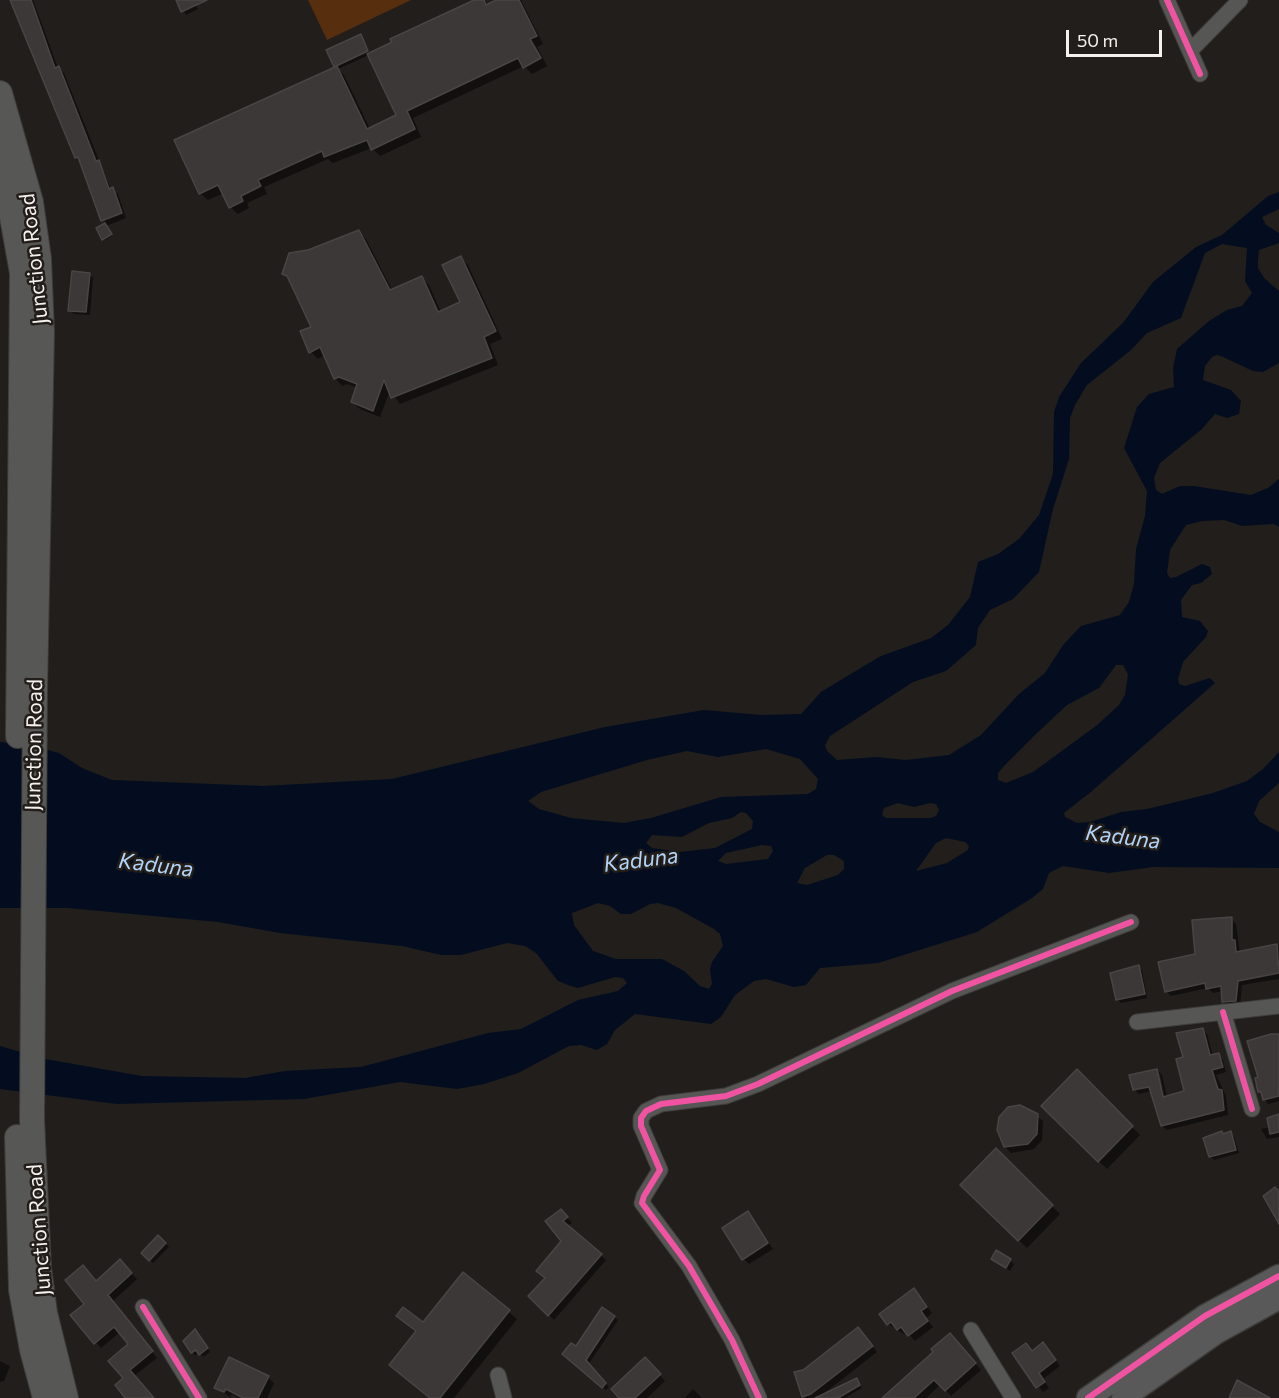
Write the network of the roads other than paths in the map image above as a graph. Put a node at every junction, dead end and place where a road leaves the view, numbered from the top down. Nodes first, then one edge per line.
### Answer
1 (1167, 0) edge
2 (1240, 0) edge
3 (1190, 51) junction
4 (1200, 74) dead end
5 (0, 93) edge
6 (0, 150) edge
7 (26, 693) junction
8 (1131, 922) dead end
9 (1279, 1006) edge
10 (1222, 1012) junction
11 (1137, 1022) dead end
12 (1252, 1109) dead end
13 (24, 1122) junction
14 (1279, 1276) edge
15 (1279, 1298) edge
16 (143, 1307) dead end
17 (971, 1330) dead end
18 (498, 1375) dead end
19 (45, 1398) edge
20 (66, 1398) edge
21 (199, 1398) edge
22 (504, 1398) edge
23 (759, 1398) edge
24 (1013, 1398) edge
25 (1088, 1398) edge
26 (1123, 1398) edge

1 - 3 street
2 - 3 street
3 - 4 street
5 - 7 main road, Junction Road
6 - 7 main road, Junction Road
7 - 13 main road, Junction Road
8 - 23 street
9 - 10 street
10 - 11 street
10 - 12 street
13 - 19 main road, Junction Road
13 - 20 main road, Junction Road
14 - 25 street
15 - 26 street
16 - 21 street
17 - 24 street
18 - 22 street

